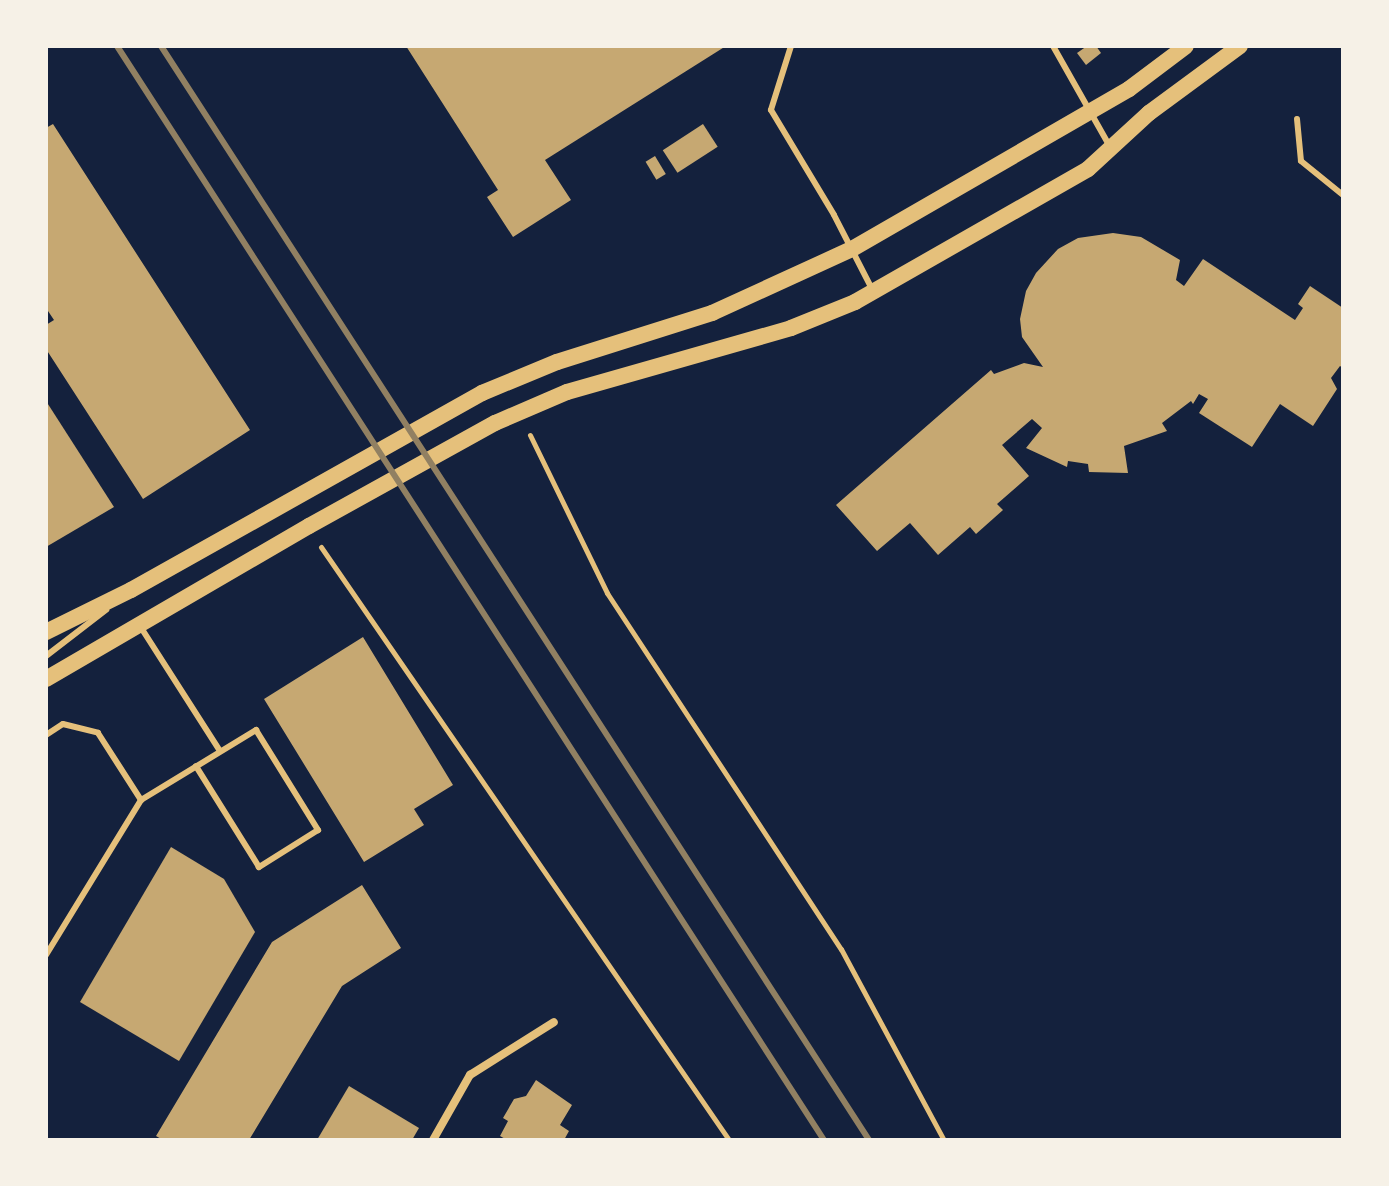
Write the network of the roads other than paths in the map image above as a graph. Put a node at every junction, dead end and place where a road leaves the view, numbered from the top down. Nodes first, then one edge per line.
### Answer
1 (791, 46) edge
2 (1053, 46) edge
3 (1186, 46) edge
4 (1240, 46) edge
5 (1089, 113) junction
6 (1297, 119) dead end
7 (1111, 148) junction
8 (1343, 195) edge
9 (852, 249) junction
10 (874, 292) junction
11 (131, 590) junction
12 (139, 624) junction
13 (46, 632) edge
14 (46, 656) edge
15 (46, 679) edge
16 (46, 735) edge
17 (220, 751) junction
18 (196, 766) junction
19 (141, 800) junction
20 (46, 955) edge
21 (554, 1022) dead end
22 (433, 1140) edge

1 - 9 lane
2 - 5 lane
3 - 5 main road
4 - 7 main road
5 - 7 lane
5 - 9 main road
6 - 8 lane
7 - 10 main road
9 - 10 lane
9 - 11 main road
10 - 12 main road
11 - 13 main road
11 - 14 lane
12 - 15 main road
12 - 17 lane
16 - 19 lane
17 - 18 lane
17 - 18 lane
18 - 19 lane
19 - 20 lane
21 - 22 street

